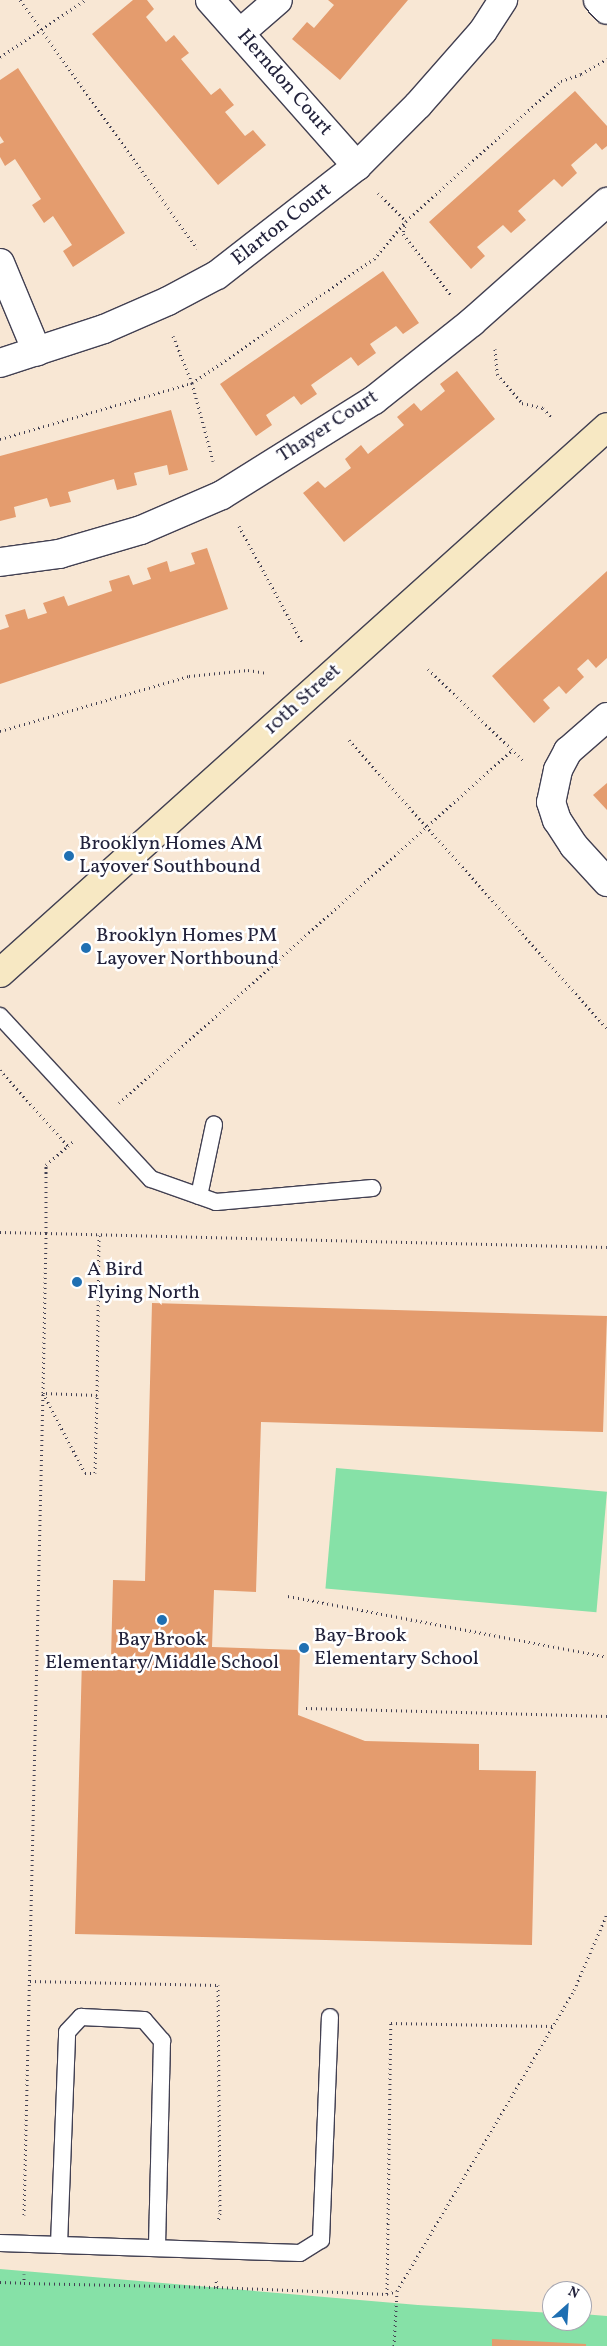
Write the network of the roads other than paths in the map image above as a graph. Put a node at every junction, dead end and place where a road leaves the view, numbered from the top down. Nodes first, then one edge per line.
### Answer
1 (210, 0) edge
2 (278, 0) edge
3 (503, 0) edge
4 (598, 0) edge
5 (607, 10) edge
6 (240, 33) junction
7 (357, 166) junction
8 (607, 202) edge
9 (0, 262) edge
10 (37, 352) junction
11 (0, 363) edge
12 (607, 427) edge
13 (0, 562) edge
14 (607, 717) edge
15 (607, 882) edge
16 (0, 973) edge
17 (0, 1016) edge
18 (214, 1125) dead end
19 (372, 1188) dead end
20 (200, 1196) junction
21 (330, 2017) dead end
22 (0, 2243) edge
23 (59, 2245) junction
24 (157, 2248) junction

1 - 6 street, Herndon Court
2 - 6 street
3 - 7 street, Elarton Court
4 - 5 street
6 - 7 street, Herndon Court
7 - 10 street, Elarton Court
8 - 13 street, Thayer Court
9 - 10 street
10 - 11 street, Elarton Court
12 - 16 street, 10th Street
14 - 15 street
17 - 20 lane
18 - 20 lane
19 - 20 lane
21 - 24 lane
22 - 23 lane
23 - 24 lane
23 - 24 lane

